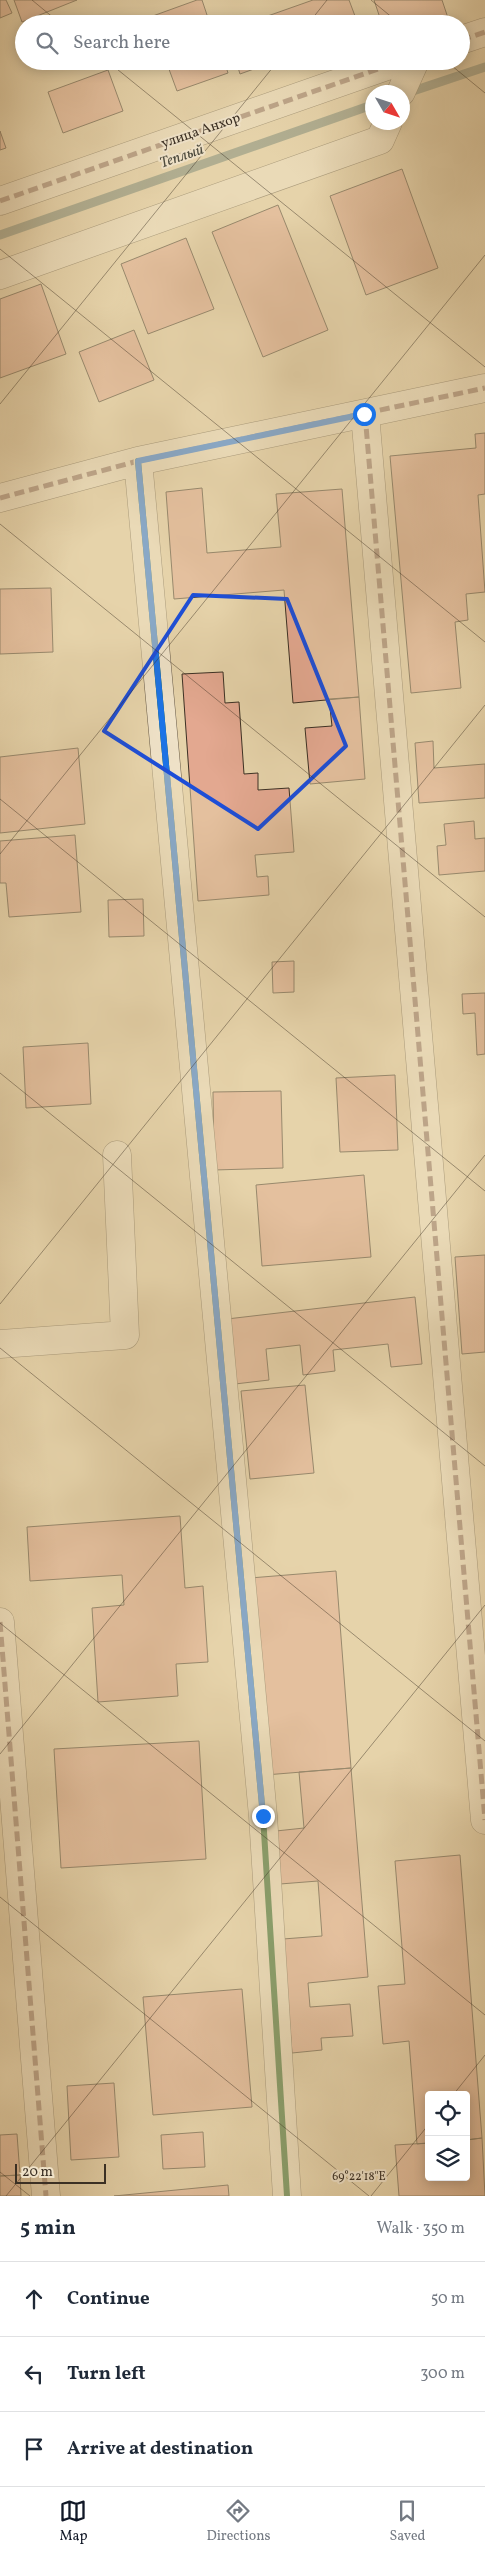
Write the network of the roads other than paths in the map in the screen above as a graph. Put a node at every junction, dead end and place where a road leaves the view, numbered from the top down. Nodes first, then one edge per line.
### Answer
1 (485, 32) edge
2 (470, 37) edge
3 (375, 70) edge
4 (411, 70) edge
5 (404, 85) edge
6 (384, 130) edge
7 (0, 201) edge
8 (0, 274) edge
9 (485, 388) edge
10 (364, 414) junction
11 (138, 461) junction
12 (0, 498) edge
13 (117, 1155) dead end
14 (0, 1344) edge
15 (0, 1622) edge
16 (485, 1820) edge
17 (46, 2196) edge
18 (287, 2196) edge

1 - 2 street
3 - 7 street, улица Анхор
4 - 5 street
6 - 8 street
9 - 10 street
10 - 11 street
10 - 16 street
11 - 12 street
11 - 18 street
13 - 14 street
15 - 17 street

